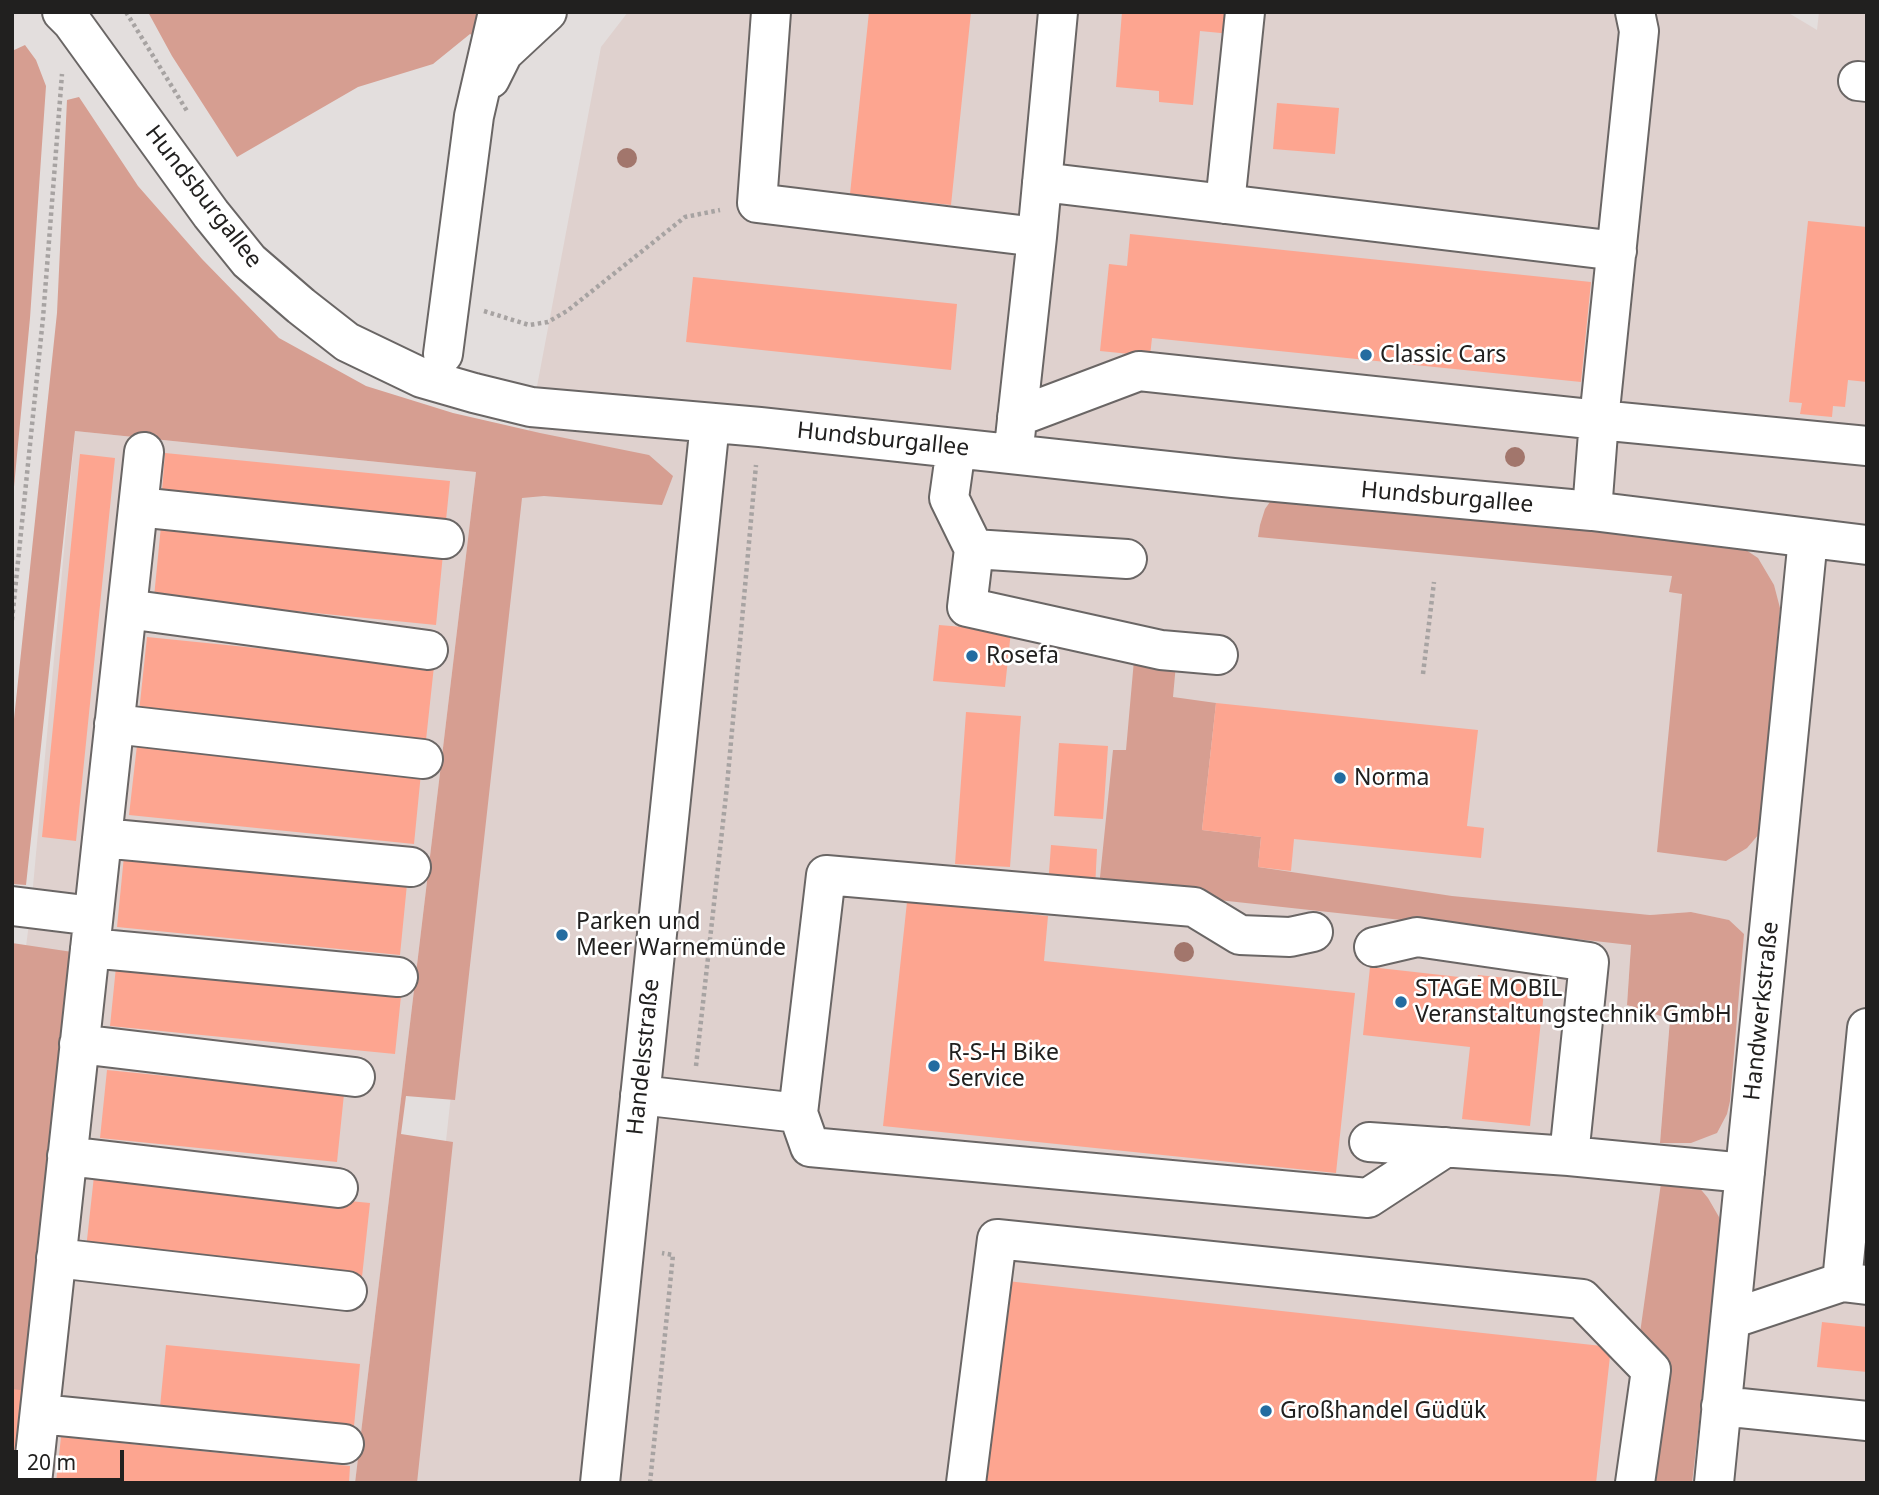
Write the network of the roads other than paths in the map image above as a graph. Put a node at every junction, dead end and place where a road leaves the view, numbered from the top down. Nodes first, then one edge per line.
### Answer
1 (62, 12) edge
2 (498, 12) edge
3 (547, 12) edge
4 (771, 12) edge
5 (1058, 12) edge
6 (1245, 12) edge
7 (1635, 12) edge
8 (474, 116) junction
9 (1042, 182) junction
10 (1225, 204) junction
11 (1037, 237) junction
12 (1617, 251) junction
13 (443, 354) dead end
14 (1599, 420) junction
15 (710, 423) junction
16 (1015, 436) junction
17 (1867, 446) edge
18 (956, 448) junction
19 (144, 452) dead end
20 (138, 507) junction
21 (1592, 511) junction
22 (1808, 538) junction
23 (444, 539) dead end
24 (1867, 545) edge
25 (974, 549) junction
26 (1127, 559) dead end
27 (127, 609) junction
28 (428, 650) dead end
29 (1217, 655) dead end
30 (114, 724) junction
31 (423, 759) dead end
32 (102, 838) junction
33 (411, 867) dead end
34 (12, 906) edge
35 (91, 932) junction
36 (1313, 932) dead end
37 (1374, 947) dead end
38 (398, 977) dead end
39 (1867, 1028) edge
40 (79, 1044) junction
41 (355, 1077) dead end
42 (640, 1095) junction
43 (798, 1113) junction
44 (1369, 1142) dead end
45 (1446, 1147) junction
46 (67, 1156) junction
47 (1569, 1156) junction
48 (1745, 1173) junction
49 (338, 1188) dead end
50 (56, 1258) junction
51 (1854, 1284) edge
52 (347, 1291) dead end
53 (1731, 1319) junction
54 (1721, 1406) junction
55 (40, 1414) junction
56 (1867, 1420) edge
57 (344, 1444) dead end
58 (32, 1483) edge
59 (600, 1483) edge
60 (966, 1483) edge
61 (1635, 1483) edge
62 (1714, 1483) edge

1 - 15 street, Hundsburgallee
2 - 8 street
3 - 8 street
4 - 11 street
5 - 9 street
6 - 10 street
7 - 12 street
8 - 13 street
9 - 10 street
9 - 11 street
10 - 12 street
11 - 16 street
12 - 14 street
14 - 16 street
14 - 17 street
14 - 21 street
15 - 18 street, Hundsburgallee
15 - 42 street, Handelsstraße
16 - 18 street, Hundsburgallee
16 - 21 street, Hundsburgallee
18 - 25 street
19 - 20 street
20 - 23 street
20 - 27 street
21 - 22 street, Hundsburgallee
22 - 24 street, Hundsburgallee
22 - 48 street, Handwerkstraße
25 - 26 street
25 - 29 street
27 - 28 street
27 - 30 street
30 - 31 street
30 - 32 street
32 - 33 street
32 - 35 street
34 - 35 street
35 - 38 street
35 - 40 street
36 - 43 street
37 - 47 street
39 - 51 street
40 - 41 street
40 - 46 street
42 - 43 street
42 - 59 street, Handelsstraße
43 - 45 street
44 - 45 street
45 - 47 street
46 - 49 street
46 - 50 street
47 - 48 street
48 - 53 street, Handwerkstraße
50 - 52 street
50 - 55 street
51 - 53 street
53 - 54 street, Handwerkstraße
54 - 56 street
54 - 62 street, Handwerkstraße
55 - 57 street
55 - 58 street
60 - 61 street

